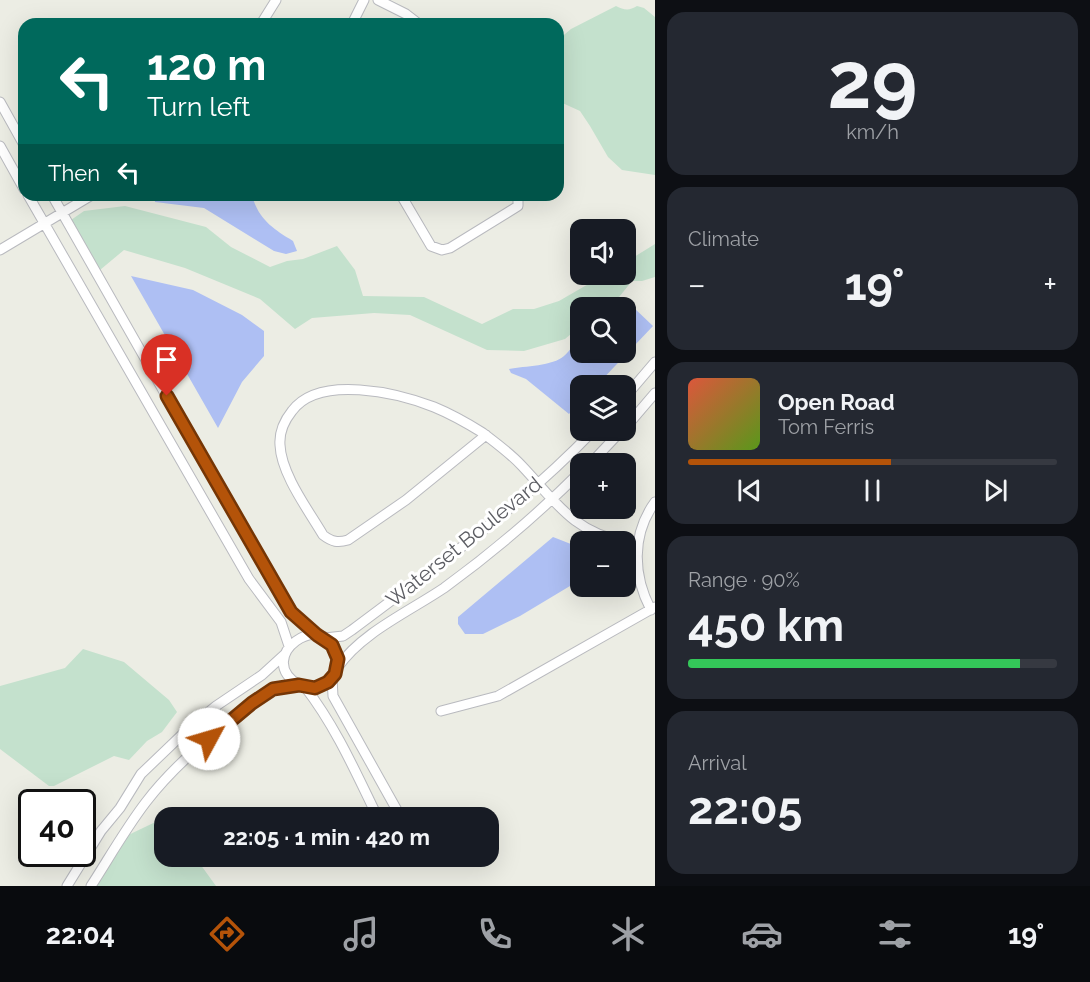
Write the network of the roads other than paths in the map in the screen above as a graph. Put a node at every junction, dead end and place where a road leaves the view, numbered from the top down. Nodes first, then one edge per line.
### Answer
1 (276, 0) edge
2 (364, 0) edge
3 (378, 0) edge
4 (265, 18) edge
5 (355, 18) edge
6 (411, 18) edge
7 (0, 102) edge
8 (18, 134) edge
9 (0, 146) edge
10 (18, 178) edge
11 (31, 201) edge
12 (56, 201) edge
13 (82, 201) edge
14 (404, 201) edge
15 (518, 201) edge
16 (63, 213) junction
17 (44, 224) junction
18 (0, 250) edge
19 (655, 362) edge
20 (636, 384) edge
21 (655, 393) edge
22 (636, 415) edge
23 (486, 435) junction
24 (583, 441) edge
25 (612, 441) edge
26 (600, 453) edge
27 (570, 482) edge
28 (539, 484) junction
29 (552, 499) junction
30 (655, 502) edge
31 (590, 531) edge
32 (637, 543) joint
33 (653, 609) edge
34 (321, 637) junction
35 (287, 650) junction
36 (334, 674) junction
37 (302, 686) junction
38 (441, 711) dead end
39 (372, 807) edge
40 (395, 807) edge
41 (67, 886) edge
42 (91, 886) edge

1 - 4 street
2 - 5 street
3 - 6 street
7 - 8 street
9 - 10 street
11 - 17 street
12 - 16 street
13 - 16 street
14 - 15 street
16 - 17 street
16 - 34 street
17 - 18 street
17 - 35 street
19 - 20 street
21 - 22 street
23 - 23 street
23 - 28 street
24 - 28 street, Waterset Boulevard
25 - 26 street
27 - 29 street, Waterset Boulevard
28 - 29 street
28 - 34 street, Waterset Boulevard
29 - 31 street
29 - 36 street, Waterset Boulevard
30 - 32 street
32 - 33 street
33 - 38 street
34 - 35 street
34 - 36 street
35 - 37 street
35 - 41 street
36 - 37 street
36 - 40 street
37 - 39 street
37 - 42 street

